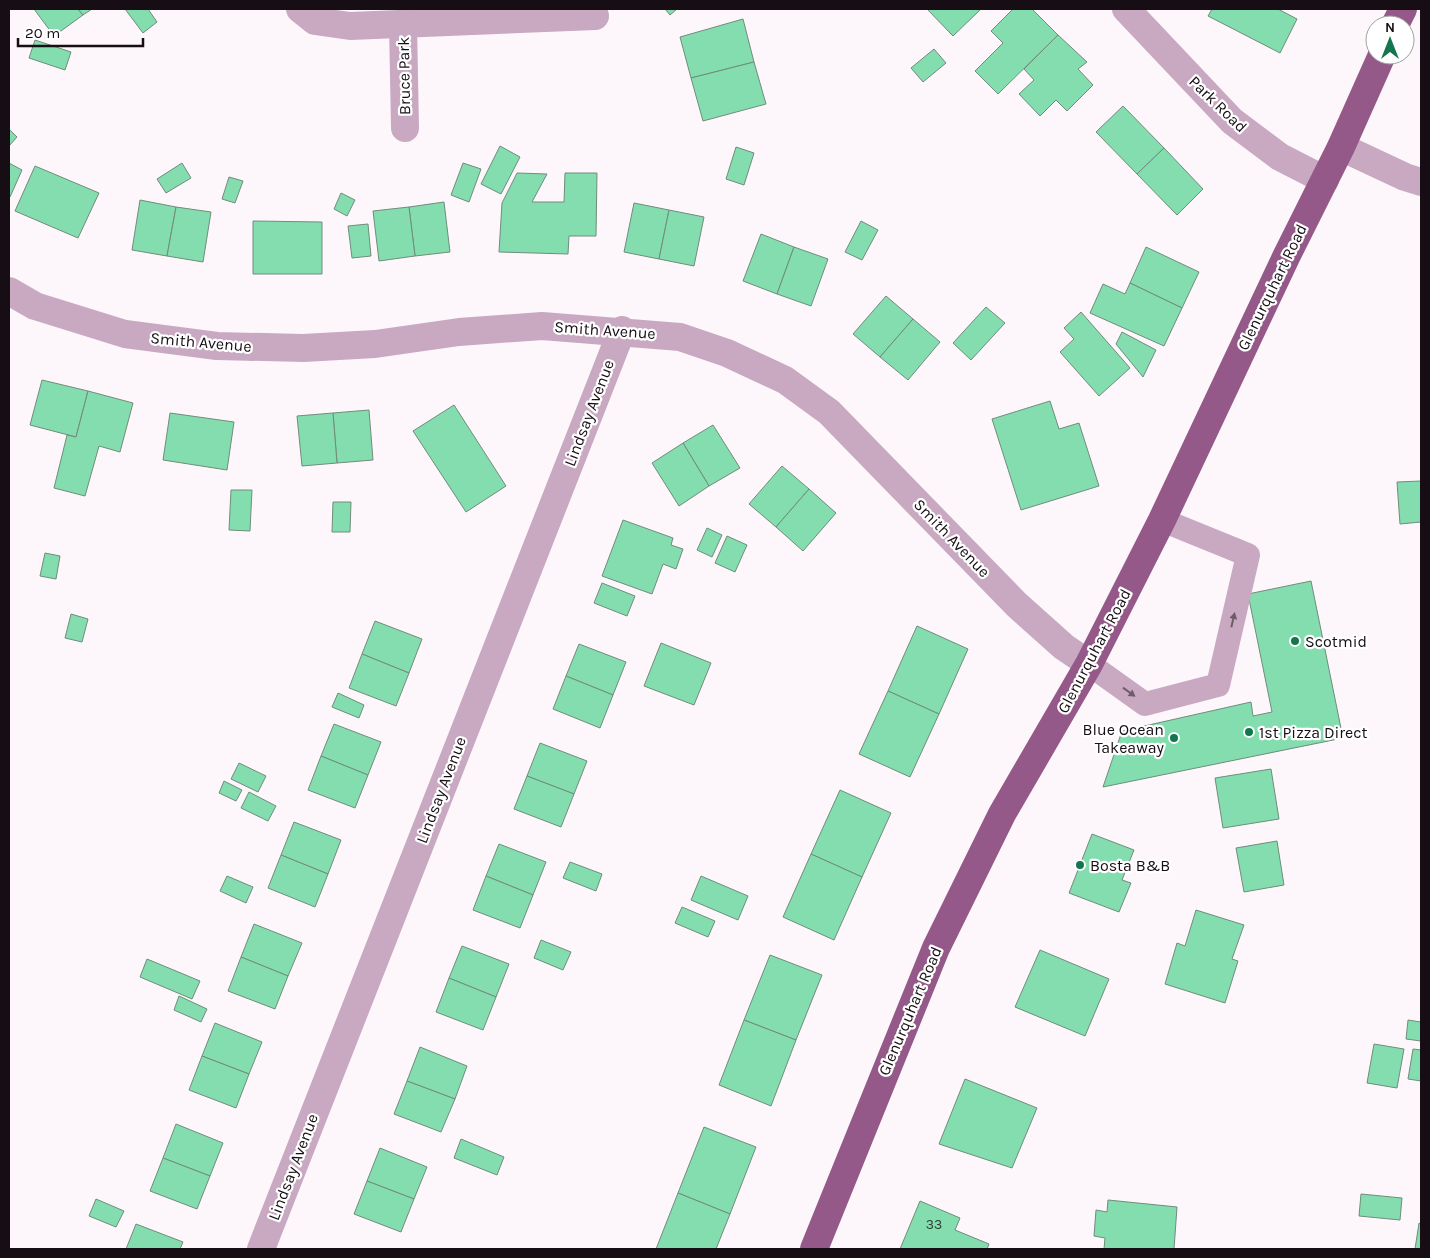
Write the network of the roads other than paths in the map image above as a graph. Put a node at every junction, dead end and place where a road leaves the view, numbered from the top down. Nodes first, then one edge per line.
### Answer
1 (300, 9) edge
2 (1126, 9) edge
3 (595, 16) dead end
4 (403, 24) junction
5 (1378, 65) edge
6 (405, 128) dead end
7 (1341, 147) junction
8 (1325, 180) junction
9 (1421, 182) edge
10 (9, 291) edge
11 (622, 330) junction
12 (1162, 520) junction
13 (1089, 664) junction
14 (261, 1249) edge
15 (814, 1249) edge

1 - 4 street, Bruce Park
2 - 8 street, Park Road
3 - 4 street, Bruce Park
4 - 6 street, Bruce Park
5 - 7 highway, Glenurquhart Road
7 - 8 highway, Glenurquhart Road
7 - 9 street
8 - 12 highway, Glenurquhart Road
10 - 11 street, Smith Avenue
11 - 13 street, Smith Avenue
11 - 14 street, Lindsay Avenue
12 - 13 highway, Glenurquhart Road
13 -> 12 lane
13 - 15 highway, Glenurquhart Road

